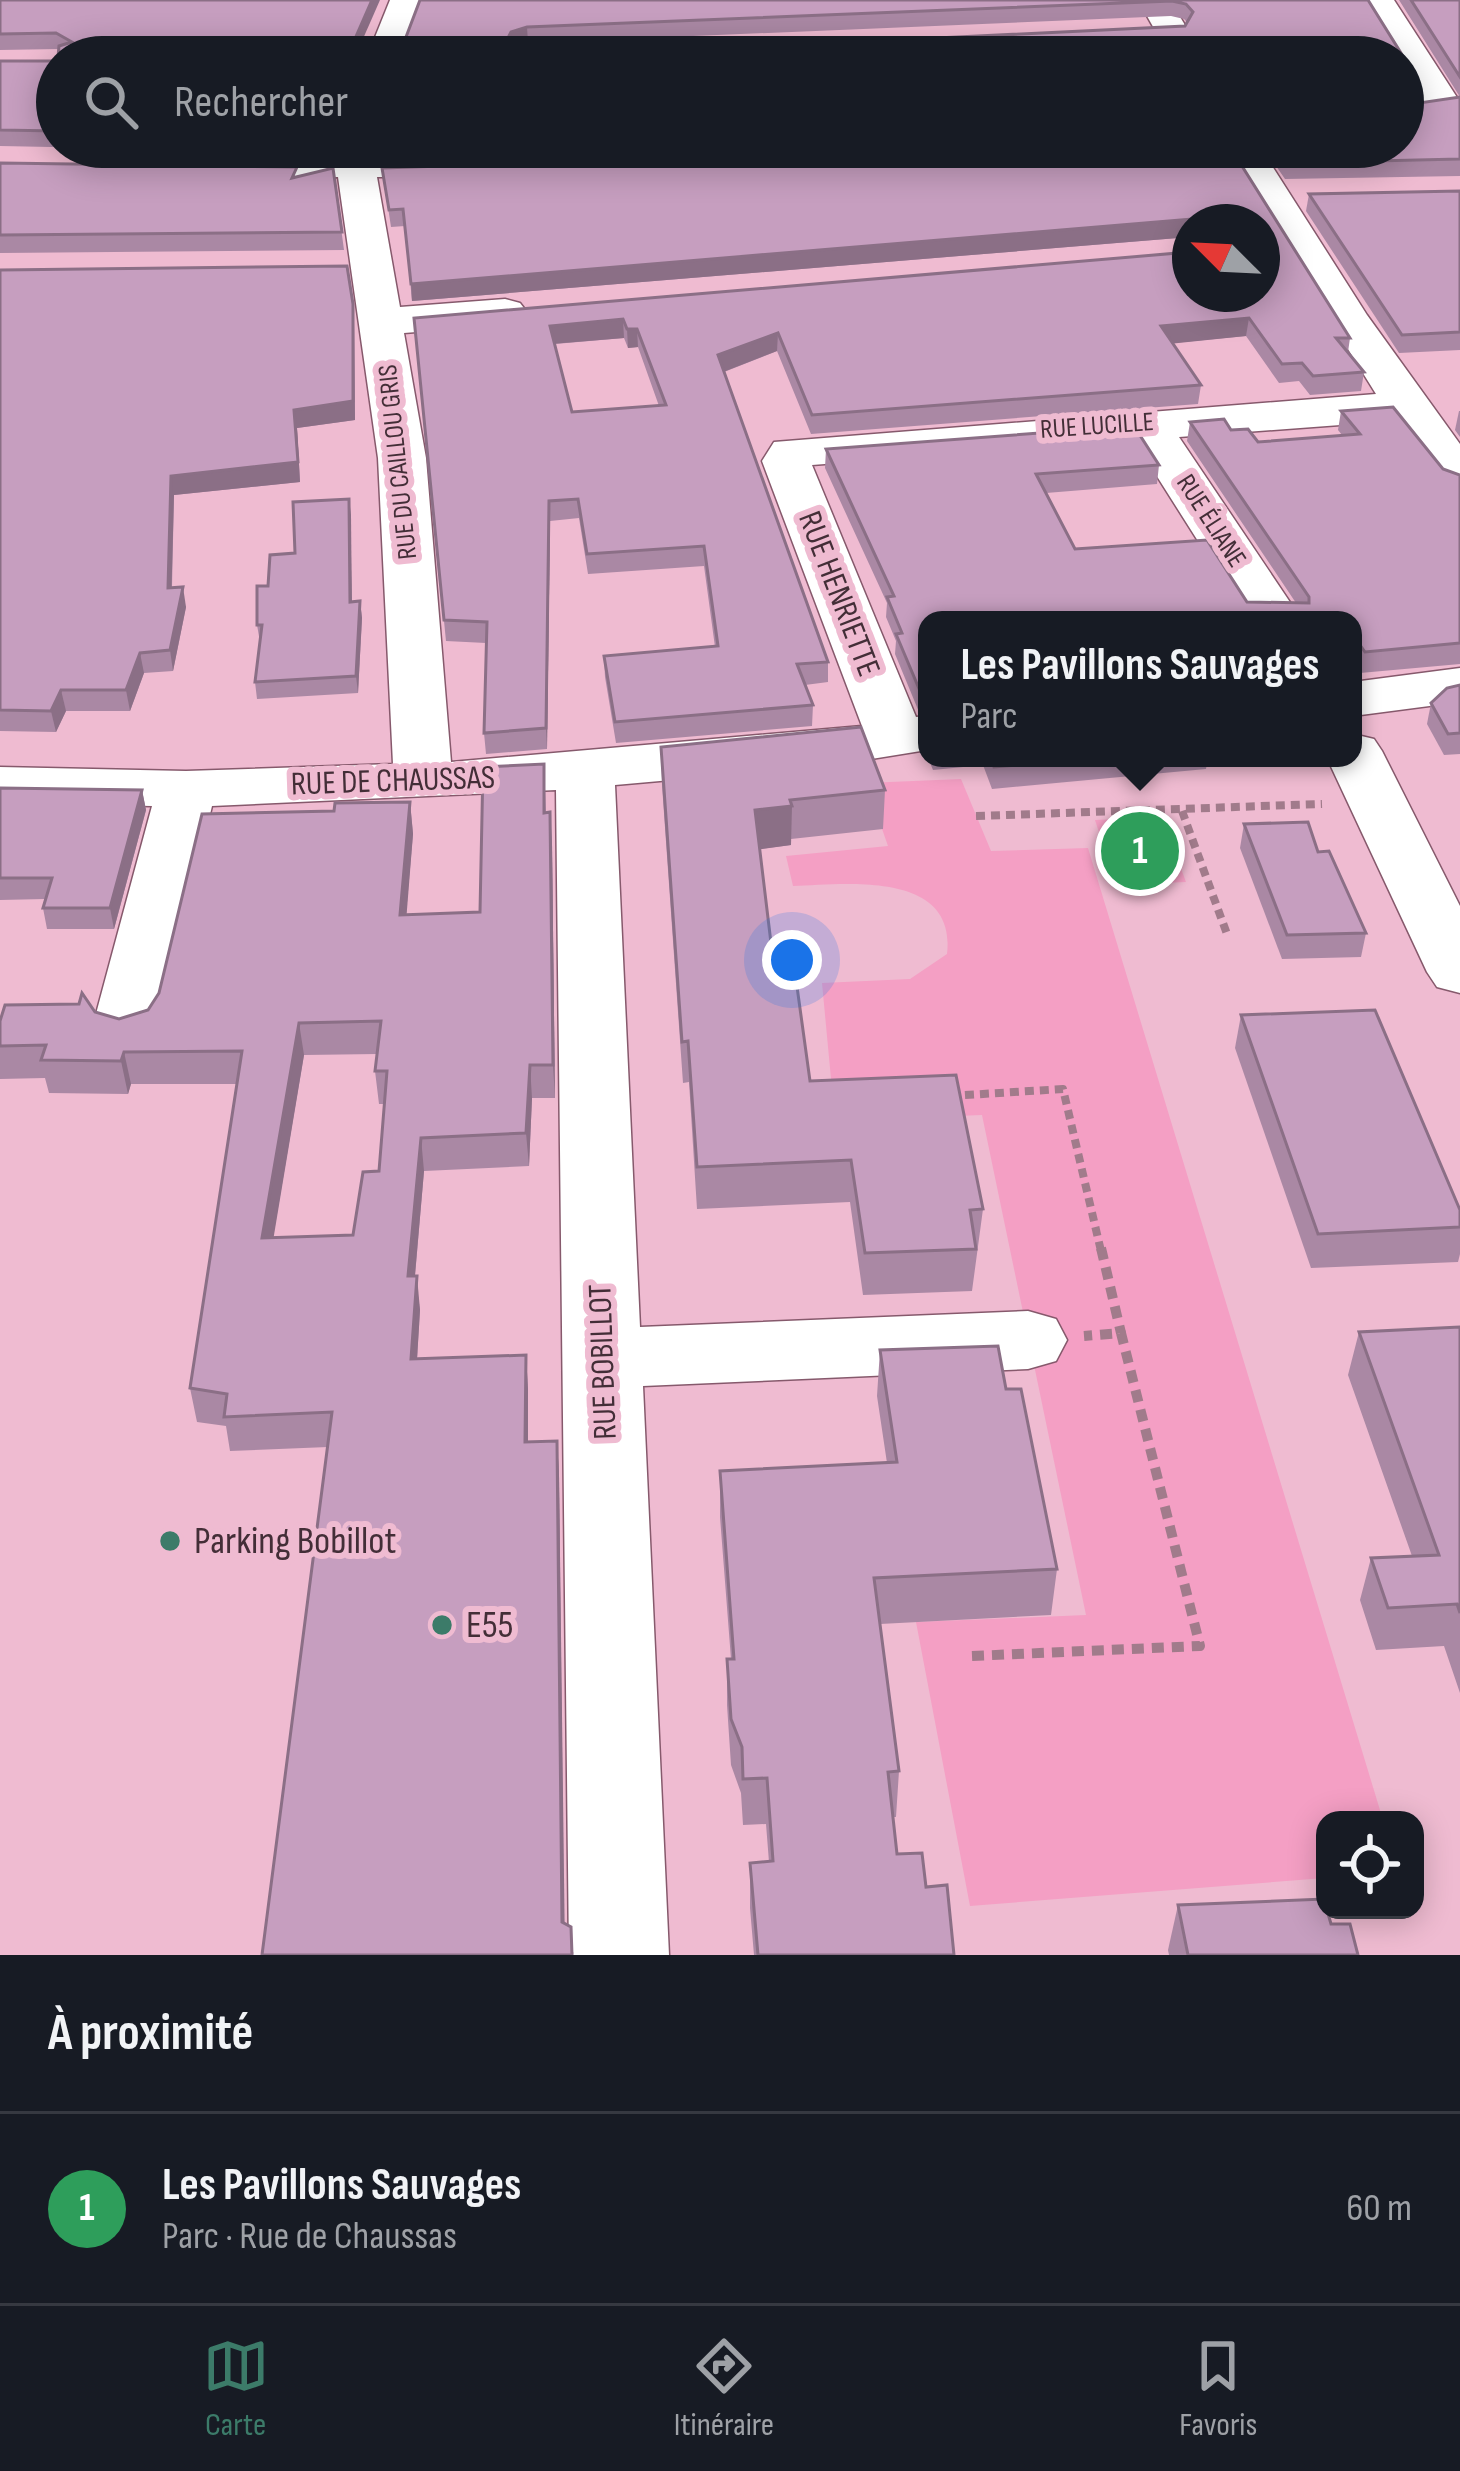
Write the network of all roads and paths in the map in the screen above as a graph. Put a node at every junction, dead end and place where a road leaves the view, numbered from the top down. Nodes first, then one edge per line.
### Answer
1 (406, 0) edge
2 (1378, 0) edge
3 (1171, 29) edge
4 (1124, 32) edge
5 (391, 36) edge
6 (1401, 36) edge
7 (1424, 73) edge
8 (1424, 104) edge
9 (356, 168) edge
10 (1262, 168) edge
11 (1281, 246) edge
12 (373, 266) junction
13 (324, 267) edge
14 (539, 309) edge
15 (381, 322) junction
16 (1404, 406) junction
17 (1146, 423) junction
18 (790, 452) joint
19 (1460, 476) edge
20 (1269, 611) edge
21 (1460, 686) edge
22 (1362, 698) edge
23 (911, 735) edge
24 (585, 770) junction
25 (1365, 776) edge
26 (423, 779) junction
27 (0, 784) edge
28 (186, 789) junction
29 (1256, 808) junction
30 (1182, 811) junction
31 (976, 816) dead end
32 (1264, 827) edge
33 (1227, 934) dead end
34 (1460, 972) edge
35 (127, 1024) edge
36 (948, 1096) edge
37 (1121, 1333) junction
38 (1028, 1340) joint
39 (603, 1358) junction
40 (972, 1656) dead end
41 (619, 1955) edge

1 - 5 street
2 - 6 street
3 - 4 street
7 - 8 street
9 - 12 street, RUE DU CAILLOU GRIS
10 - 11 street
11 - 16 street
12 - 13 street
12 - 15 street, RUE DU CAILLOU GRIS
14 - 15 street
15 - 26 street, RUE DU CAILLOU GRIS
16 - 17 street, RUE LUCILLE
16 - 19 street
17 - 18 street, RUE LUCILLE
17 - 20 street, RUE ÉLIANE
18 - 23 street, RUE HENRIETTE
21 - 22 street
23 - 24 street, RUE DE CHAUSSAS
24 - 26 street, RUE DE CHAUSSAS
24 - 39 street, RUE BOBILLOT
25 - 29 path
25 - 34 street
26 - 28 street, RUE DE CHAUSSAS
27 - 28 street, RUE DE CHAUSSAS
28 - 35 street
29 - 30 path
29 - 32 path
30 - 31 path
30 - 33 path
36 - 37 path
37 - 38 path
37 - 40 path
38 - 39 street
39 - 41 street, RUE BOBILLOT

